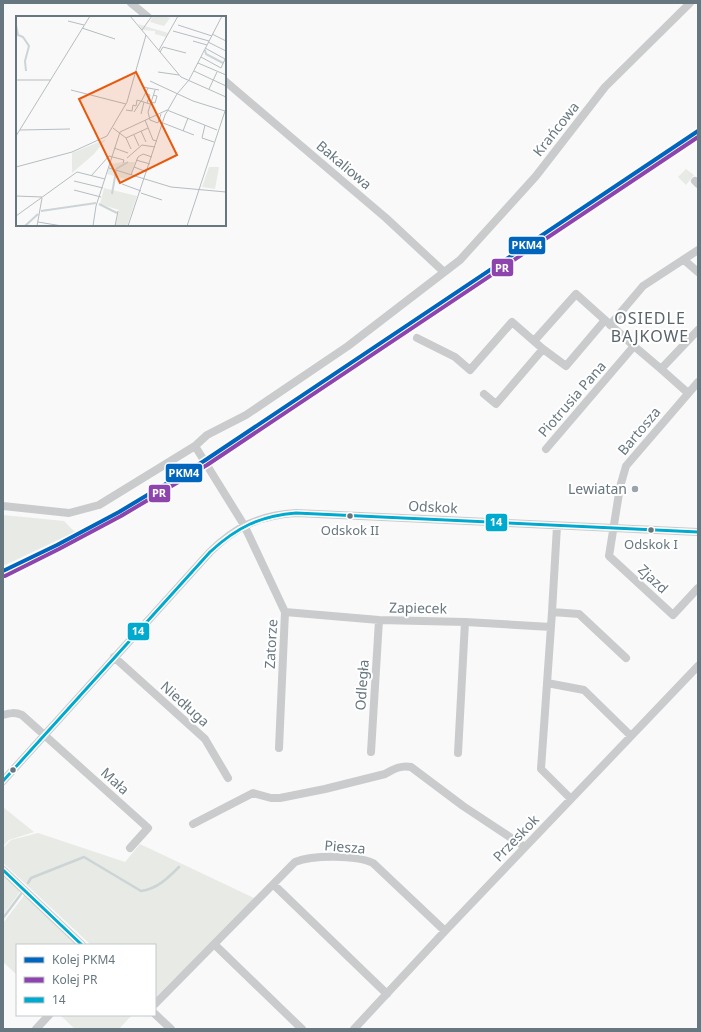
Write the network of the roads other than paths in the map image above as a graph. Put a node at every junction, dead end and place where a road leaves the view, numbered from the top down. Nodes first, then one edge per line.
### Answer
1 (131, 3) edge
2 (690, 3) edge
3 (147, 16) edge
4 (226, 83) edge
5 (698, 250) edge
6 (684, 260) junction
7 (444, 272) junction
8 (698, 272) edge
9 (608, 322) junction
10 (698, 330) edge
11 (417, 338) dead end
12 (534, 341) junction
13 (634, 346) junction
14 (543, 349) junction
15 (661, 369) junction
16 (698, 382) edge
17 (688, 393) junction
18 (484, 394) dead end
19 (195, 446) junction
20 (546, 450) dead end
21 (3, 506) edge
22 (244, 526) junction
23 (557, 526) junction
24 (614, 528) junction
25 (698, 532) edge
26 (698, 588) edge
27 (285, 612) junction
28 (552, 612) junction
29 (379, 620) junction
30 (465, 622) junction
31 (551, 627) junction
32 (114, 657) junction
33 (626, 658) dead end
34 (698, 666) edge
35 (547, 683) junction
36 (3, 715) edge
37 (44, 735) junction
38 (631, 736) junction
39 (279, 748) dead end
40 (371, 752) dead end
41 (458, 753) dead end
42 (228, 778) dead end
43 (3, 781) edge
44 (570, 799) junction
45 (193, 824) dead end
46 (525, 846) junction
47 (130, 848) dead end
48 (3, 870) edge
49 (274, 884) junction
50 (445, 931) junction
51 (81, 944) edge
52 (214, 944) junction
53 (387, 994) junction
54 (156, 1003) edge
55 (156, 1015) edge
56 (48, 1016) edge
57 (36, 1029) edge
58 (171, 1029) edge
59 (302, 1029) edge
60 (354, 1029) edge

1 - 3 street
2 - 7 street, Krańcowa
4 - 7 street, Bakaliowa
5 - 6 street
6 - 8 street
6 - 9 street
7 - 19 street, Krańcowa
9 - 12 street
9 - 13 street
9 - 14 street
10 - 15 street
11 - 12 street
12 - 14 street
13 - 15 street
13 - 20 street, Piotrusia Pana
14 - 18 street
15 - 17 street
16 - 17 street, Bartosza
17 - 24 street, Bartosza
19 - 21 street, Krańcowa
19 - 22 street
22 - 23 street, Odskok
22 - 27 street, Zatorze
22 - 32 street
23 - 24 street, Odskok
23 - 28 street
24 - 25 street, Odskok
24 - 26 street, Zjazd
27 - 29 street, Zapiecek
27 - 39 street, Zatorze
28 - 31 street
28 - 33 street
29 - 30 street, Zapiecek
29 - 40 street, Odległa
30 - 31 street, Zapiecek
30 - 41 street
31 - 35 street
32 - 37 street
32 - 42 street, Niedługa
34 - 38 street, Przeskok
35 - 38 street
35 - 44 street
36 - 37 street
37 - 43 street
37 - 47 street, Mała
38 - 44 street, Przeskok
44 - 46 street, Przeskok
45 - 46 street
46 - 50 street, Przeskok
48 - 51 street
49 - 50 street, Piesza
49 - 52 street, Piesza
49 - 53 street
50 - 53 street, Przeskok
52 - 54 street, Piesza
52 - 59 street
53 - 60 street, Przeskok
55 - 58 street
56 - 57 street

